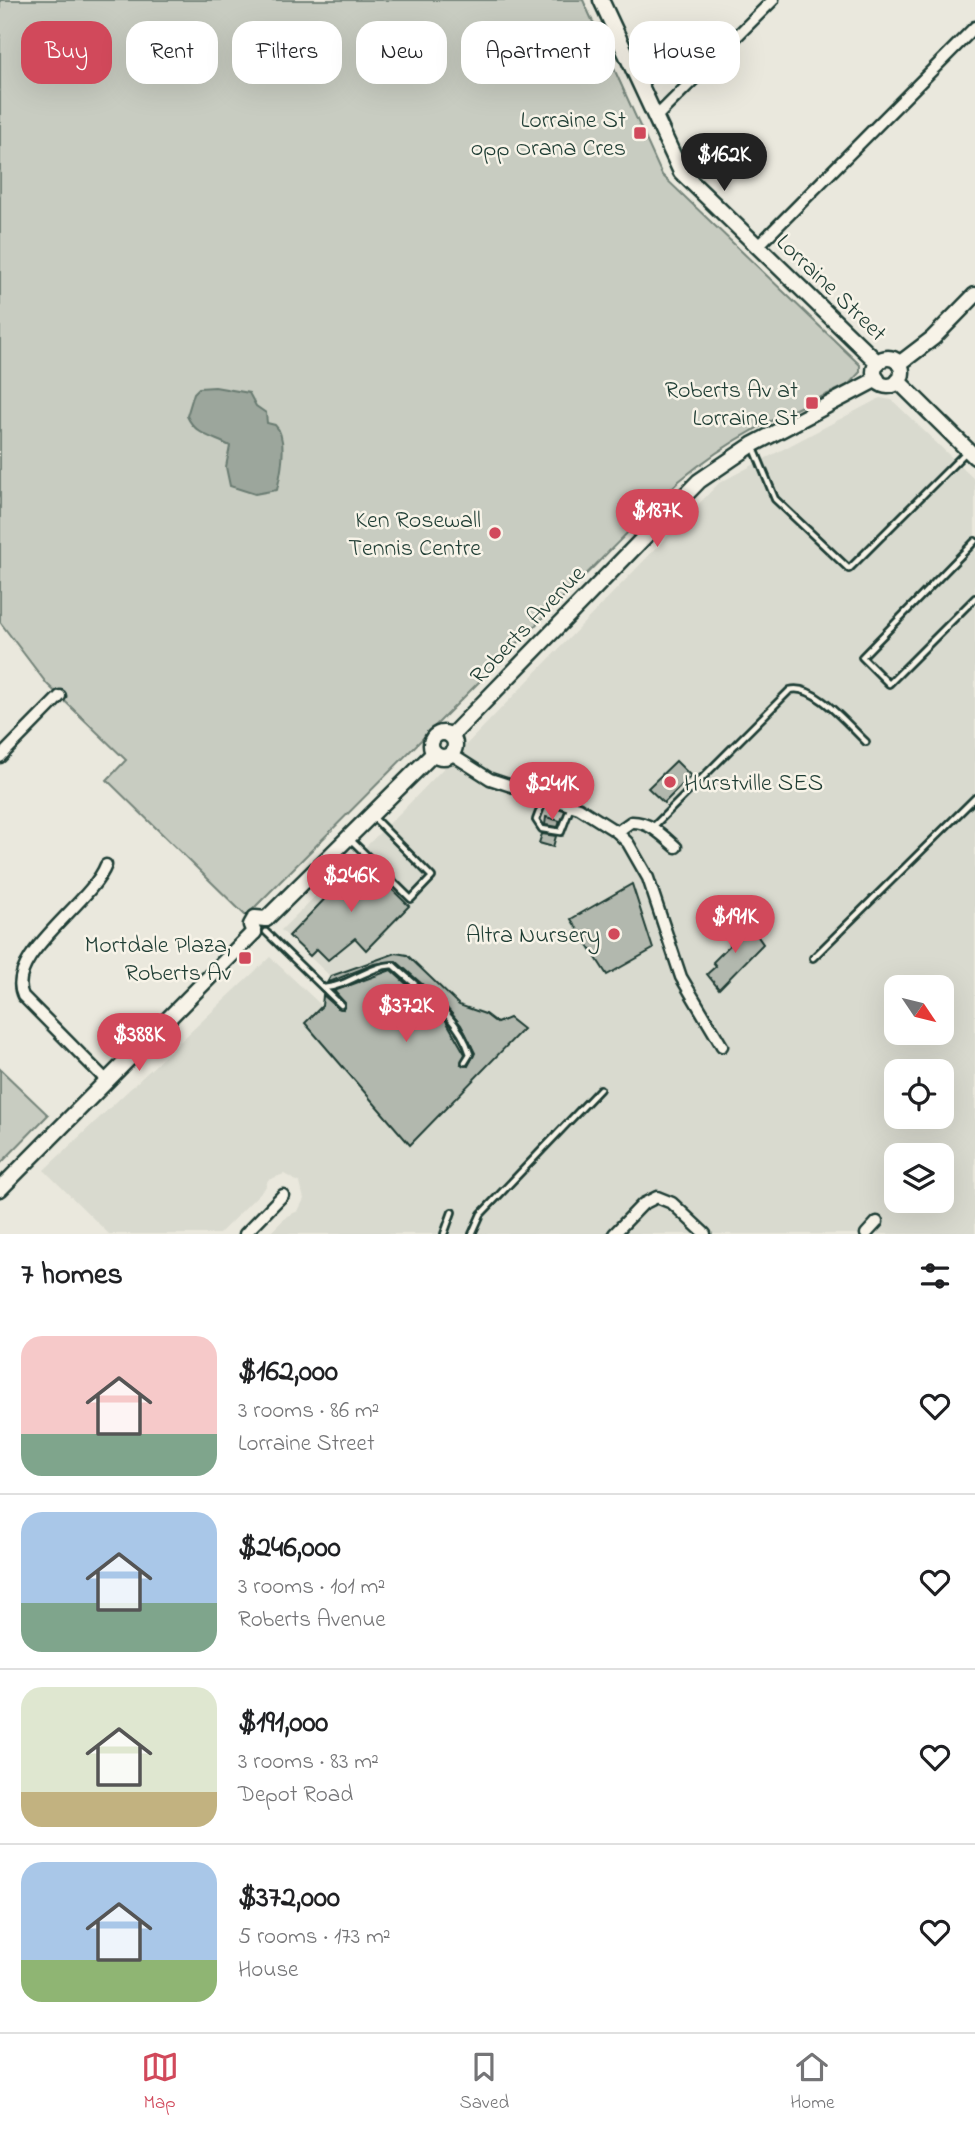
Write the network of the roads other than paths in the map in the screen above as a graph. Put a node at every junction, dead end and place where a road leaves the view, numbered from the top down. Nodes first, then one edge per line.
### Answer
1 (601, 0) edge
2 (773, 0) edge
3 (975, 27) edge
4 (654, 118) junction
5 (757, 247) junction
6 (975, 295) edge
7 (878, 363) junction
8 (900, 364) junction
9 (877, 379) junction
10 (898, 381) junction
11 (752, 445) junction
12 (971, 454) edge
13 (975, 541) edge
14 (975, 598) edge
15 (60, 696) dead end
16 (451, 736) junction
17 (866, 742) dead end
18 (434, 752) junction
19 (451, 754) junction
20 (0, 757) edge
21 (544, 797) junction
22 (975, 798) edge
23 (572, 805) junction
24 (371, 815) junction
25 (653, 828) junction
26 (617, 832) junction
27 (348, 837) junction
28 (676, 847) dead end
29 (106, 865) dead end
30 (262, 928) junction
31 (813, 958) dead end
32 (324, 988) junction
33 (341, 1005) dead end
34 (722, 1046) dead end
35 (465, 1062) dead end
36 (107, 1081) junction
37 (600, 1089) dead end
38 (0, 1189) edge
39 (283, 1195) dead end
40 (452, 1212) dead end
41 (877, 1222) dead end
42 (245, 1234) edge
43 (444, 1234) edge
44 (471, 1234) edge
45 (614, 1234) edge
46 (705, 1234) edge
47 (866, 1234) edge

1 - 4 street, Lorraine Street
2 - 4 street
3 - 5 street
4 - 5 street, Lorraine Street
5 - 7 street, Lorraine Street
6 - 8 street
7 - 8 street
7 - 9 street
8 - 10 street
9 - 10 street
9 - 11 street, Roberts Avenue
10 - 12 street
11 - 12 lane
11 - 16 street, Roberts Avenue
13 - 14 lane
15 - 20 street
16 - 18 street, Roberts Avenue
16 - 19 street
17 - 25 lane
18 - 19 street
18 - 24 street, Roberts Avenue
19 - 21 street
21 - 23 street
21 - 23 lane
22 - 31 lane
23 - 26 street
24 - 27 street, Roberts Avenue
24 - 27 lane
25 - 26 street
25 - 28 street
26 - 34 street
27 - 30 street, Roberts Avenue
29 - 36 street
30 - 32 lane
30 - 36 street, Roberts Avenue
32 - 33 lane
32 - 35 lane
36 - 38 street, Roberts Avenue
37 - 44 lane
39 - 42 street
40 - 43 lane
41 - 47 street
45 - 46 street

